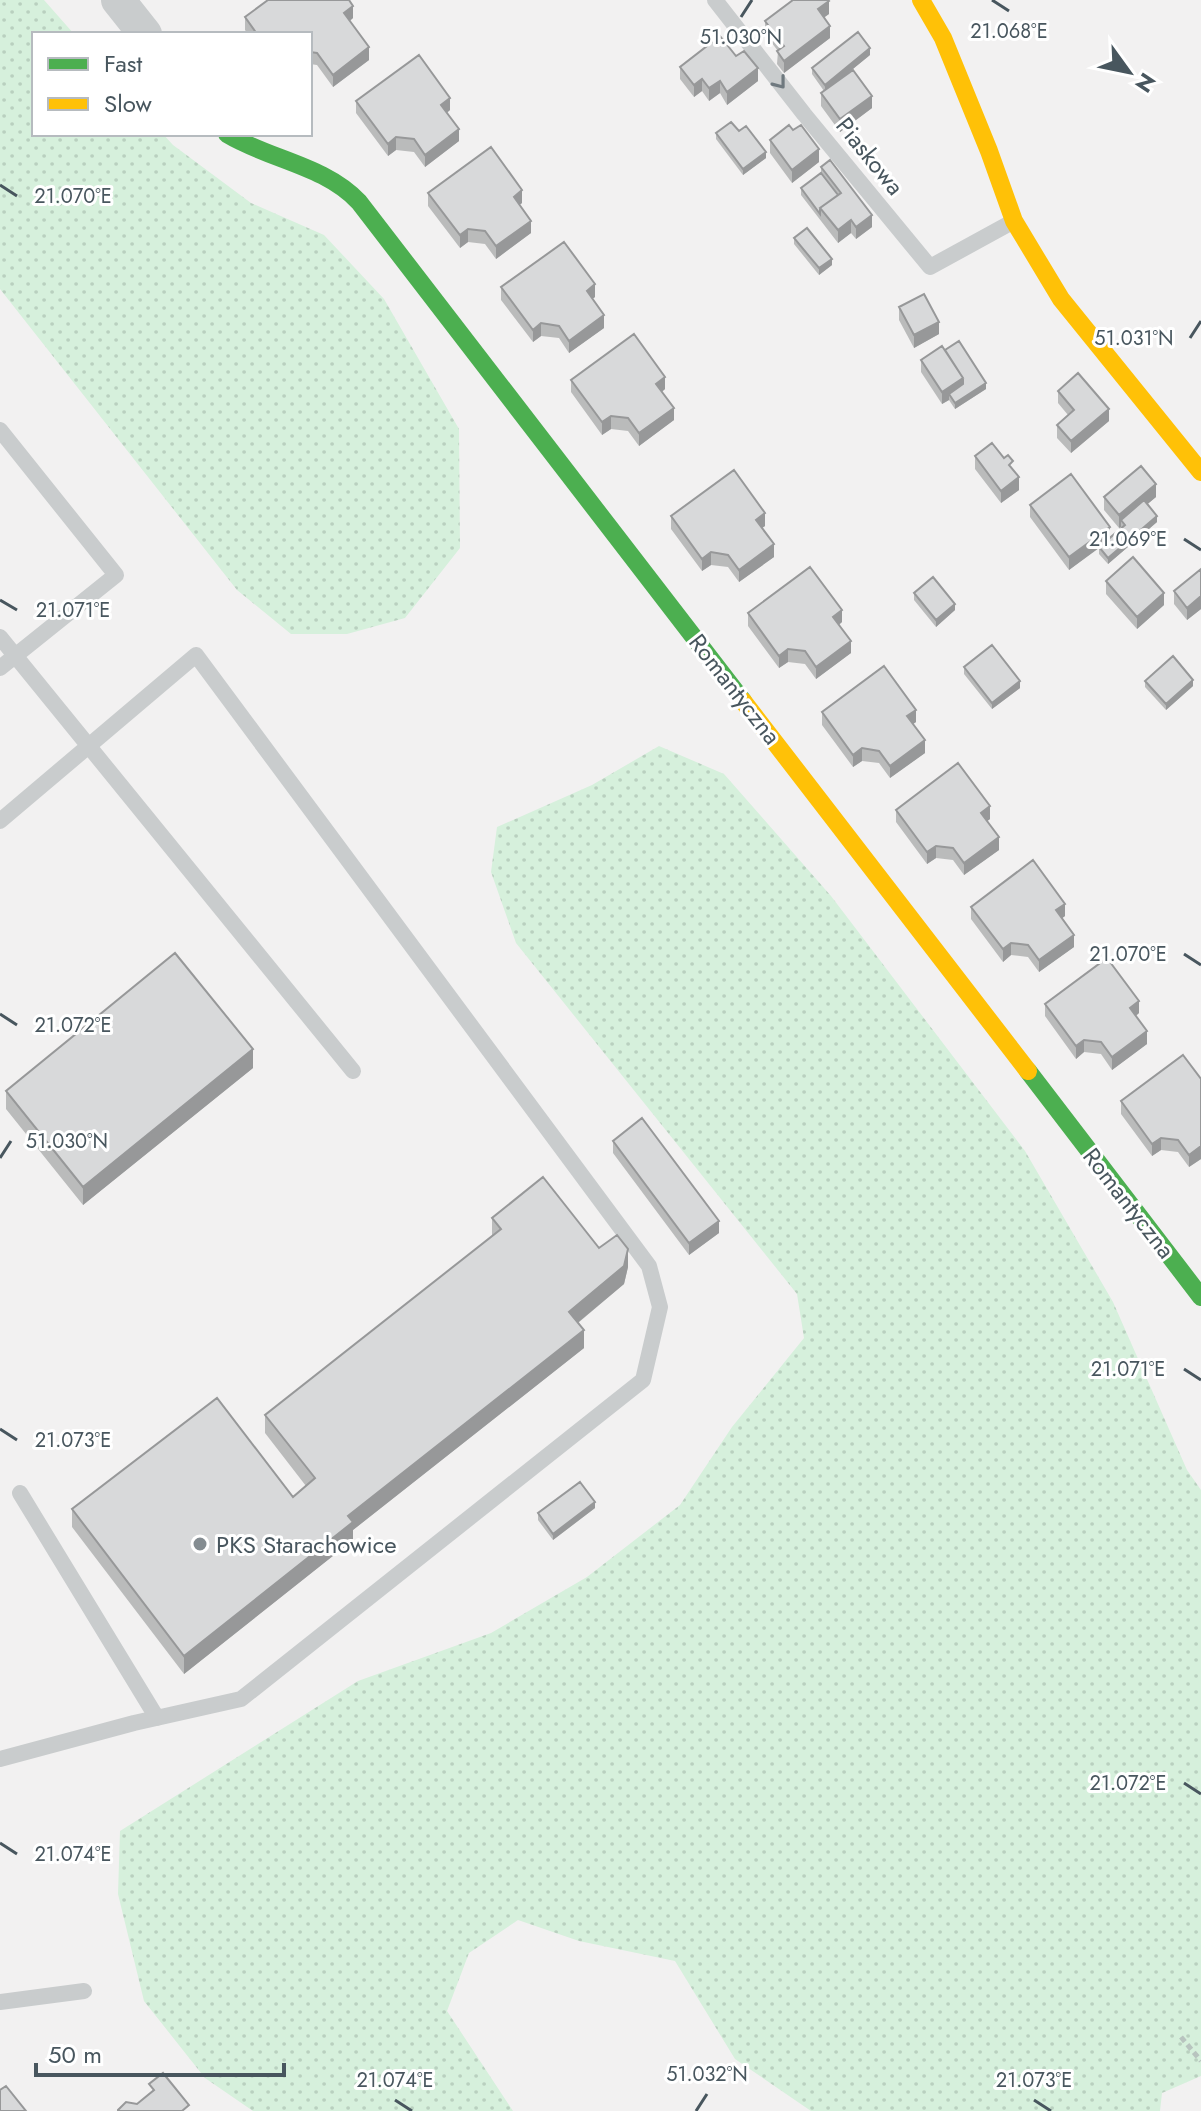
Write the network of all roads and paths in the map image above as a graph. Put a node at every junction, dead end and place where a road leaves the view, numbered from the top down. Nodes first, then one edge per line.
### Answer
1 (118, 0) edge
2 (715, 0) edge
3 (921, 0) edge
4 (143, 32) edge
5 (230, 136) edge
6 (1014, 221) junction
7 (0, 430) edge
8 (1201, 472) edge
9 (0, 637) edge
10 (15, 656) junction
11 (0, 668) edge
12 (88, 747) junction
13 (0, 821) edge
14 (353, 1071) dead end
15 (1201, 1297) edge
16 (20, 1493) dead end
17 (157, 1718) junction
18 (0, 1759) edge
19 (84, 1991) dead end
20 (0, 2002) edge
21 (1181, 2037) dead end
22 (1201, 2061) edge

1 - 4 street
2 -> 6 lane, Piaskowa
3 - 6 street
5 - 15 street, Romantyczna
6 - 8 street
7 - 10 lane
9 - 10 lane
10 - 11 lane
10 - 12 lane
12 - 13 lane
12 - 14 lane
12 - 17 lane
16 - 17 lane
17 - 18 lane
19 - 20 lane
21 - 22 path

